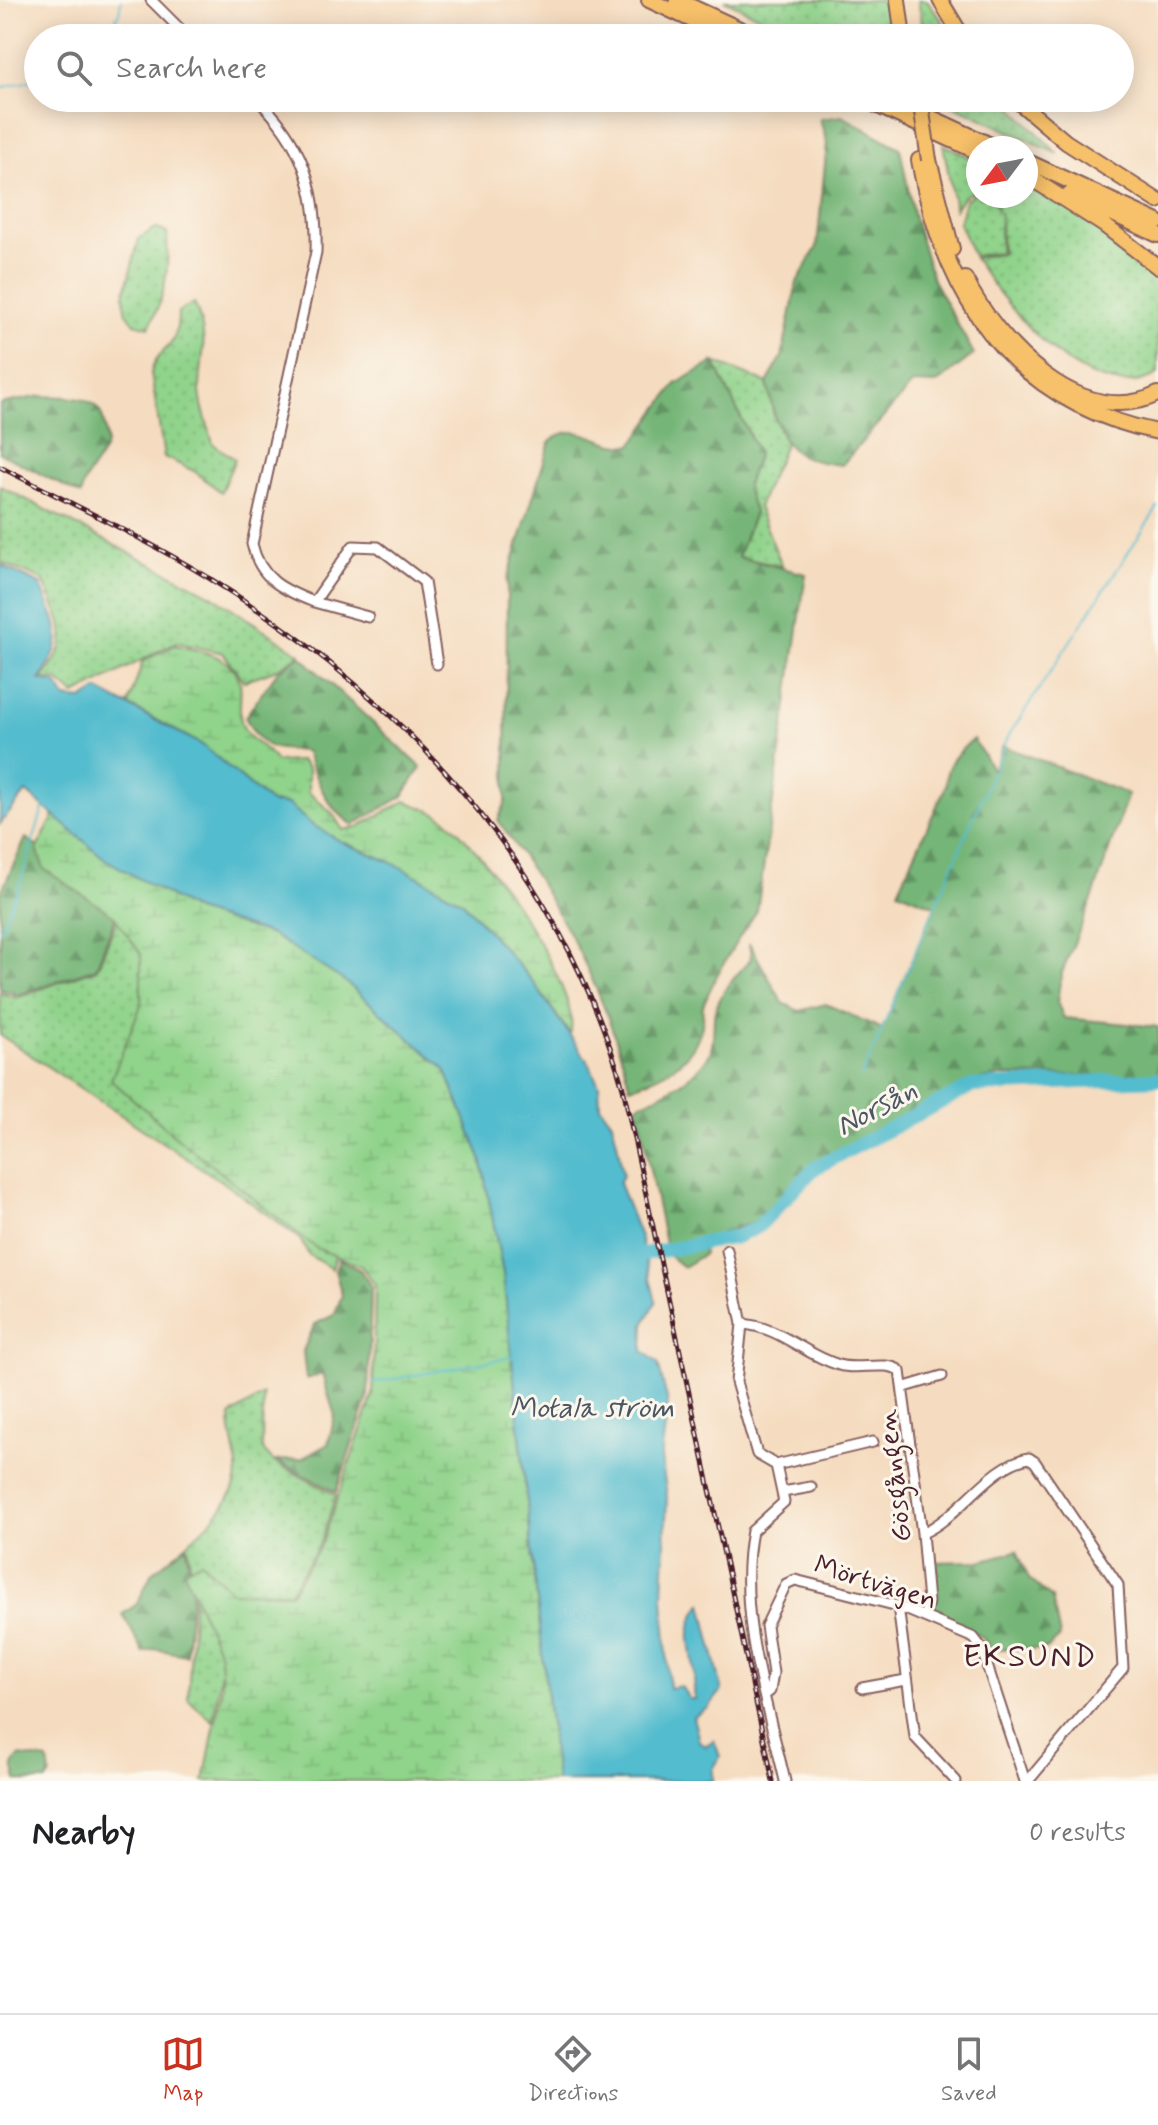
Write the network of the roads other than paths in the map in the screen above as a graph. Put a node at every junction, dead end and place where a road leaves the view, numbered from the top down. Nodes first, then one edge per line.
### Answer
1 (151, 0) edge
2 (649, 0) edge
3 (677, 0) edge
4 (898, 0) edge
5 (908, 0) edge
6 (940, 0) edge
7 (175, 24) edge
8 (700, 24) edge
9 (729, 24) edge
10 (901, 24) edge
11 (911, 24) edge
12 (955, 24) edge
13 (269, 112) edge
14 (891, 112) edge
15 (913, 112) edge
16 (919, 112) edge
17 (921, 112) edge
18 (1031, 112) edge
19 (971, 136) edge
20 (966, 146) edge
21 (924, 160) junction
22 (1038, 167) edge
23 (1038, 180) edge
24 (1038, 182) edge
25 (1158, 201) edge
26 (1158, 222) edge
27 (1158, 235) edge
28 (1158, 267) edge
29 (1158, 394) edge
30 (1158, 432) edge
31 (314, 602) junction
32 (368, 617) dead end
33 (437, 664) dead end
34 (727, 1250) dead end
35 (742, 1324) junction
36 (942, 1376) dead end
37 (904, 1383) junction
38 (873, 1442) dead end
39 (776, 1465) junction
40 (811, 1487) dead end
41 (783, 1492) junction
42 (922, 1533) junction
43 (898, 1606) junction
44 (925, 1615) junction
45 (906, 1680) junction
46 (862, 1688) dead end
47 (766, 1694) junction
48 (785, 1781) edge
49 (956, 1781) edge
50 (1026, 1781) edge

1 - 7 street
2 - 8 highway
3 - 9 highway
4 - 10 highway
5 - 11 highway
6 - 12 highway
13 - 31 street
14 - 20 highway
15 - 21 highway
16 - 19 highway
17 - 21 highway, bridge
18 - 25 highway
21 - 29 highway
21 - 30 highway
22 - 26 highway
23 - 27 highway
24 - 28 highway
31 - 32 street
31 - 33 street
34 - 35 street
35 - 37 street
35 - 39 street
36 - 37 street
37 - 42 street, Gösgången
38 - 39 street
39 - 41 street
40 - 41 street
41 - 47 street
42 - 44 street, Gösgången
42 - 50 street
43 - 44 street, Mörtvägen
43 - 45 street
43 - 47 street, Mörtvägen
44 - 50 street, Mörtvägen
45 - 46 street
45 - 49 street
47 - 48 street

